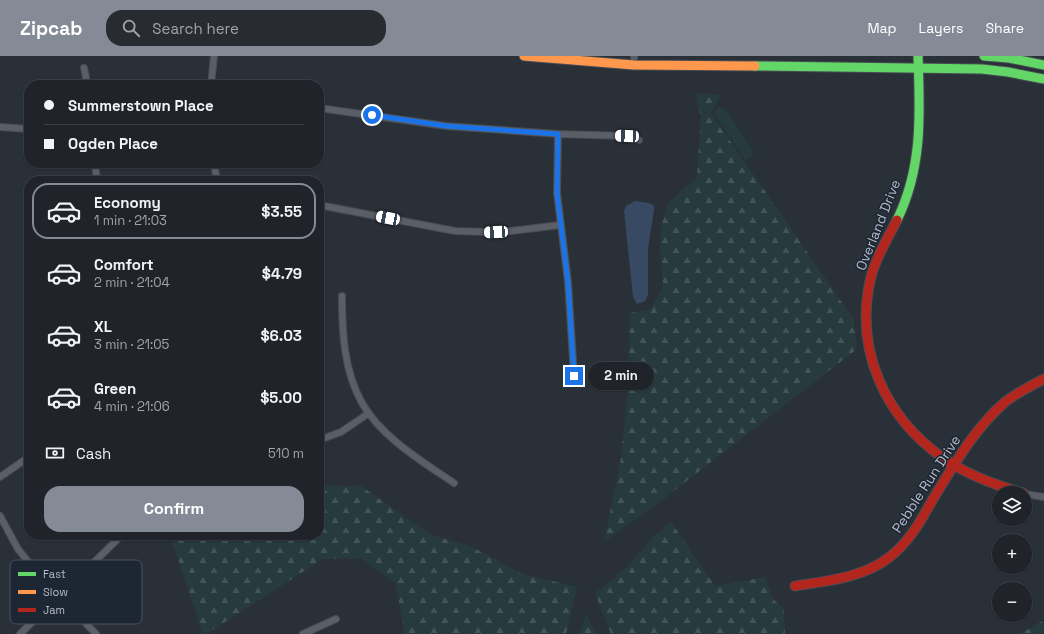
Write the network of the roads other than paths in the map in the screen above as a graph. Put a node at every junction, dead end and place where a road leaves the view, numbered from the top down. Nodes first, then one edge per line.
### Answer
1 (214, 56) edge
2 (524, 56) edge
3 (918, 56) edge
4 (984, 56) edge
5 (634, 61) edge
6 (1044, 65) edge
7 (84, 68) dead end
8 (918, 69) junction
9 (1044, 79) edge
10 (86, 80) edge
11 (212, 80) edge
12 (324, 109) edge
13 (0, 127) edge
14 (24, 129) edge
15 (558, 134) junction
16 (639, 140) dead end
17 (324, 206) edge
18 (560, 225) junction
19 (342, 296) dead end
20 (574, 376) dead end
21 (1044, 379) edge
22 (369, 413) junction
23 (324, 438) edge
24 (24, 460) edge
25 (955, 465) junction
26 (0, 477) edge
27 (454, 483) dead end
28 (1004, 486) edge
29 (1032, 495) edge
30 (1044, 498) edge
31 (0, 516) edge
32 (117, 540) edge
33 (27, 560) edge
34 (97, 560) edge
35 (795, 586) dead end
36 (336, 619) dead end
37 (31, 624) edge
38 (87, 624) edge
39 (20, 634) edge
40 (96, 634) edge
41 (303, 634) edge

1 - 11 street
2 - 5 street
3 - 8 street, Overland Drive
4 - 6 street
5 - 8 street
7 - 10 street
8 - 9 street
8 - 25 street, Overland Drive
12 - 15 street
13 - 14 street
15 - 16 street
15 - 18 street
17 - 18 street
18 - 20 street
19 - 22 street
21 - 25 street, Pebble Run Drive
22 - 23 street
22 - 27 street
24 - 26 street
25 - 28 street, Overland Drive
25 - 35 street, Pebble Run Drive
29 - 30 street, Overland Drive
31 - 33 street
32 - 34 street
36 - 41 street
37 - 39 street
38 - 40 street

